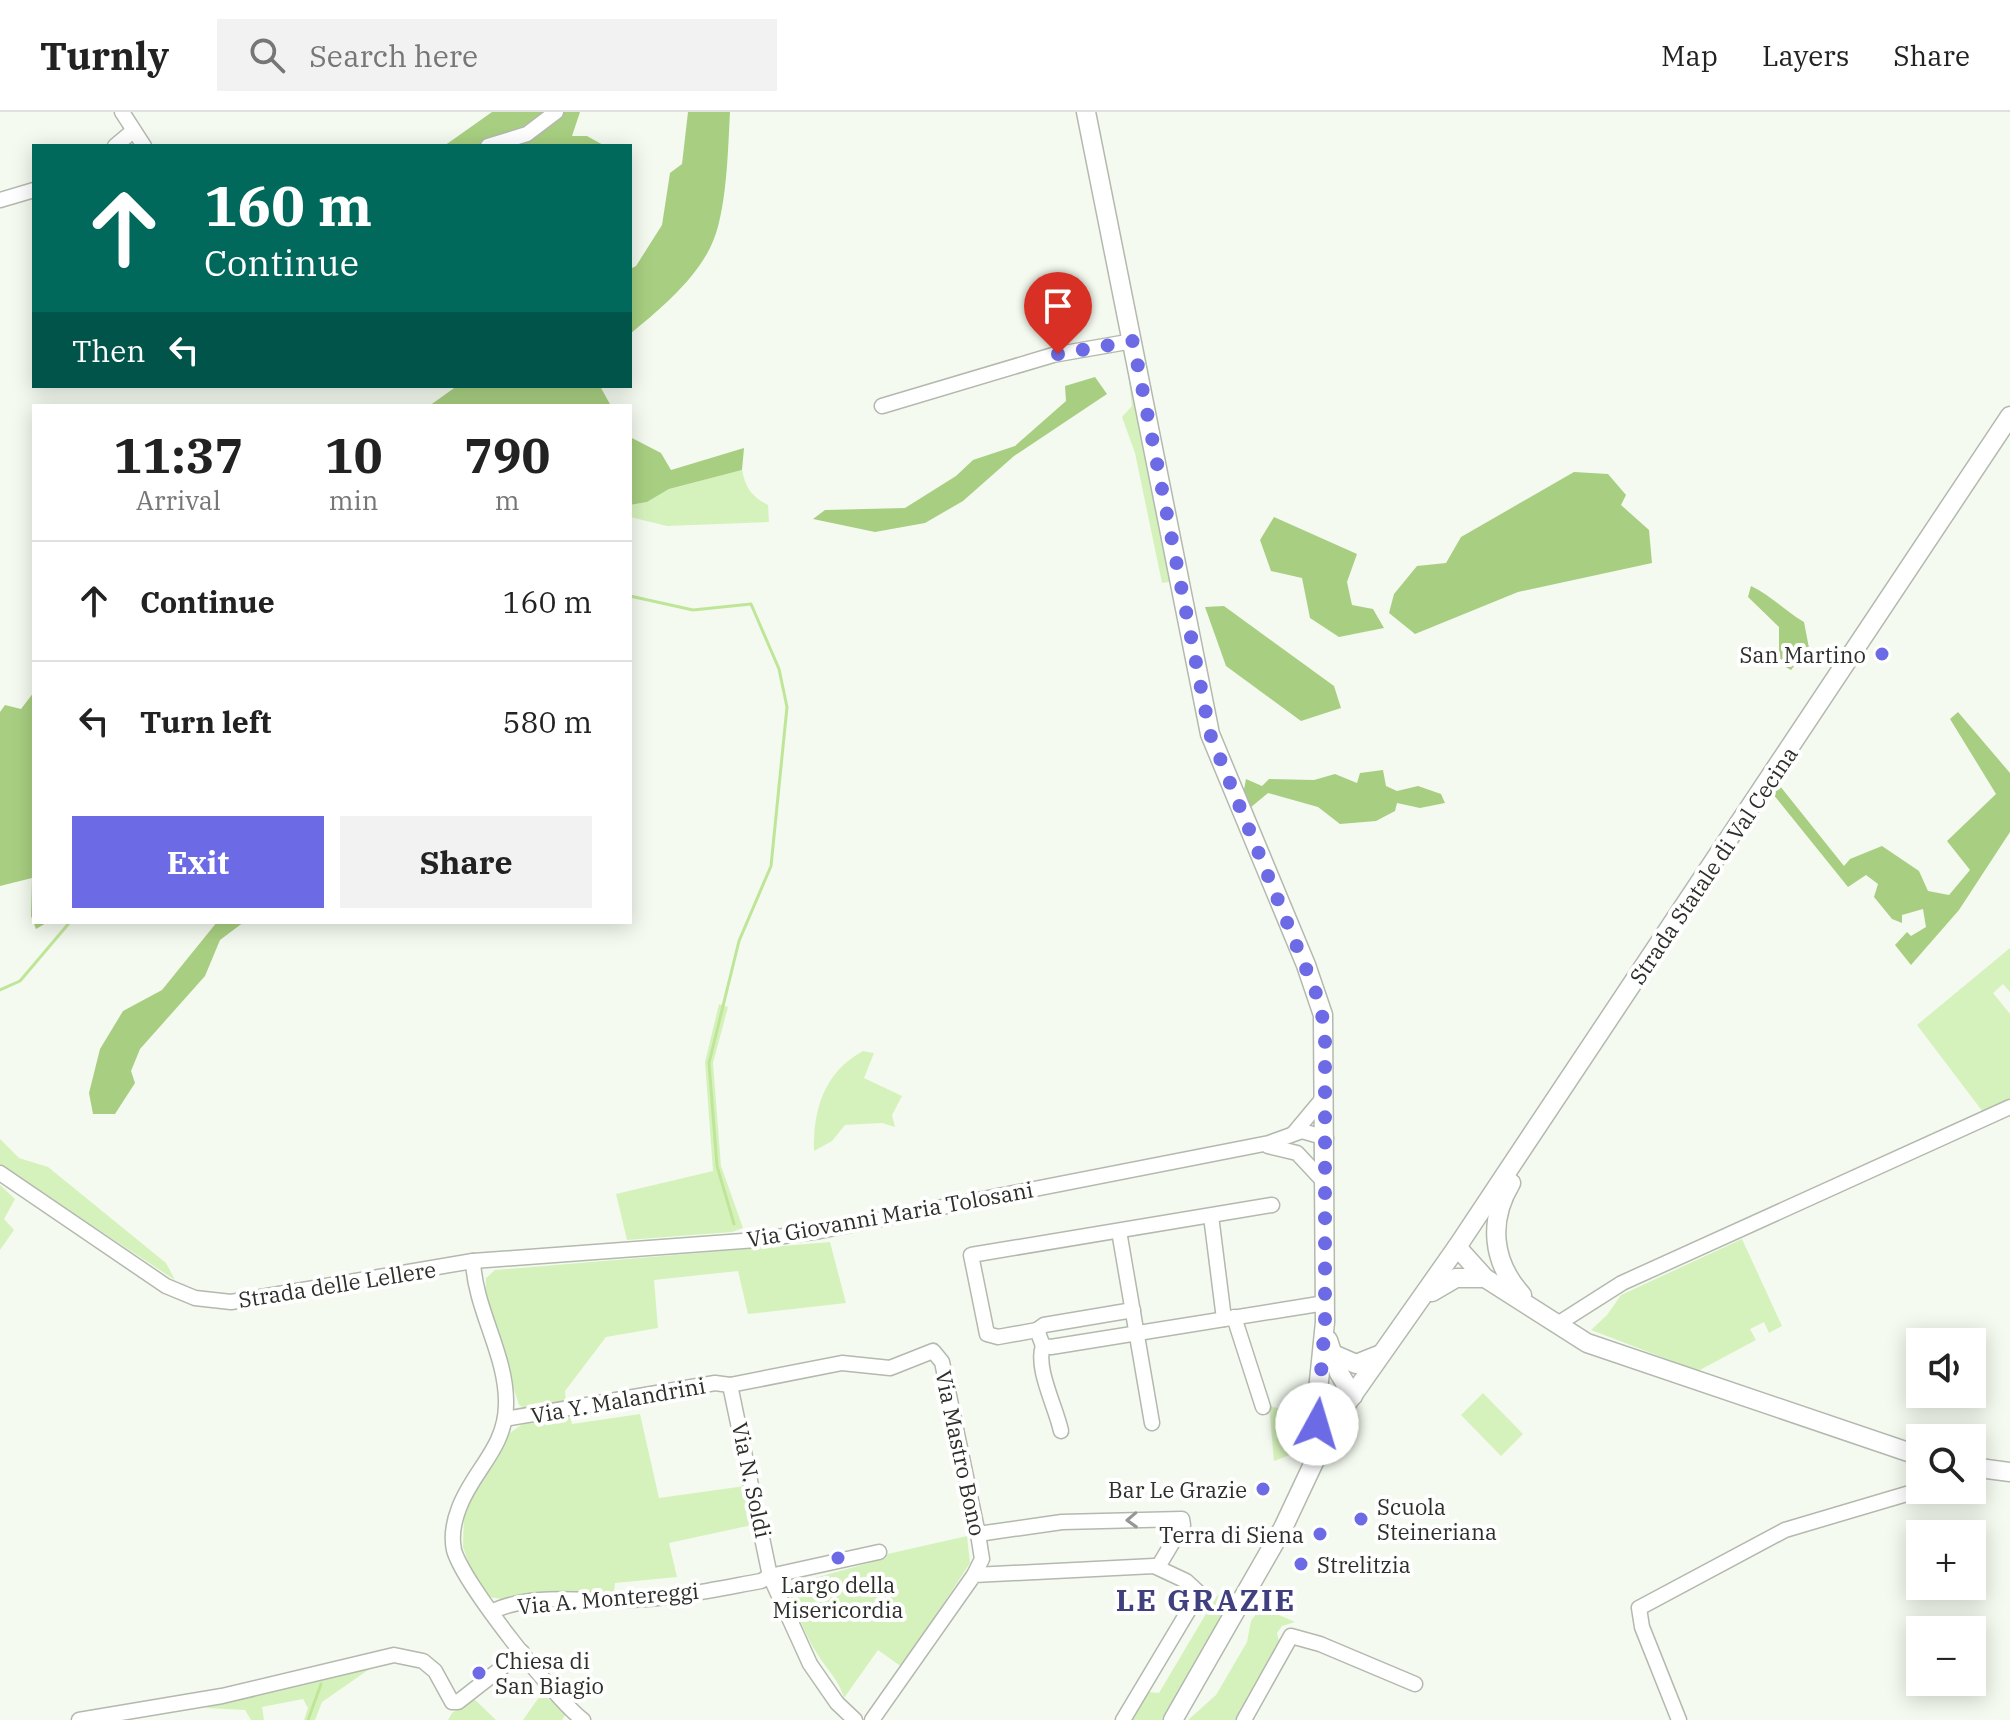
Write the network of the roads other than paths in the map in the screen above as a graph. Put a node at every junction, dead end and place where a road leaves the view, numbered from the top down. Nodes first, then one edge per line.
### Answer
1 (122, 112) edge
2 (556, 112) edge
3 (1086, 112) edge
4 (133, 131) junction
5 (117, 144) edge
6 (143, 144) edge
7 (494, 144) edge
8 (32, 191) edge
9 (0, 200) edge
10 (1133, 341) junction
11 (882, 406) dead end
12 (2010, 416) edge
13 (1567, 1083) junction
14 (1325, 1095) junction
15 (2010, 1107) edge
16 (1294, 1133) junction
17 (1326, 1138) junction
18 (1255, 1146) junction
19 (1289, 1150) junction
20 (0, 1173) edge
21 (1325, 1184) junction
22 (1272, 1205) dead end
23 (1211, 1216) junction
24 (1119, 1231) junction
25 (1457, 1247) junction
26 (473, 1261) junction
27 (1501, 1264) junction
28 (1485, 1278) junction
29 (1325, 1303) junction
30 (1133, 1310) junction
31 (1414, 1312) junction
32 (1229, 1318) junction
33 (1549, 1320) junction
34 (1325, 1322) junction
35 (1037, 1330) junction
36 (1137, 1333) junction
37 (1043, 1346) junction
38 (1389, 1347) junction
39 (1333, 1354) junction
40 (1322, 1378) junction
41 (730, 1385) junction
42 (1353, 1396) junction
43 (1263, 1407) dead end
44 (505, 1419) junction
45 (1152, 1423) dead end
46 (1061, 1431) dead end
47 (1906, 1451) edge
48 (1311, 1465) junction
49 (1986, 1469) edge
50 (2010, 1472) edge
51 (1906, 1494) edge
52 (978, 1534) junction
53 (879, 1552) dead end
54 (1158, 1567) junction
55 (974, 1575) junction
56 (770, 1576) junction
57 (493, 1611) junction
58 (522, 1652) junction
59 (1415, 1684) dead end
60 (79, 1720) edge
61 (583, 1720) edge
62 (855, 1720) edge
63 (872, 1720) edge
64 (1123, 1720) edge
65 (1173, 1720) edge
66 (1244, 1720) edge
67 (1679, 1720) edge

1 - 4 street
2 - 7 street
3 - 10 main road
4 - 5 street
4 - 6 street
8 - 9 street
10 - 11 street
10 - 14 main road
12 - 13 main road, Strada Statale di Val Cecina
13 - 25 main road, Strada Statale di Val Cecina
13 - 27 main road
14 - 16 street
14 - 17 main road
15 - 33 street
16 - 17 street, Via Giovanni Maria Tolosani
16 - 18 street, Via Giovanni Maria Tolosani
17 - 19 street, Via Giovanni Maria Tolosani
17 - 21 main road
18 - 19 street, Via Giovanni Maria Tolosani
18 - 26 street, Via Giovanni Maria Tolosani
19 - 21 street
20 - 26 street, Strada delle Lellere
21 - 29 main road
22 - 23 street
23 - 24 street
23 - 32 street
24 - 30 street
24 - 35 street
25 - 27 main road
25 - 28 main road
25 - 31 main road, Strada Statale di Val Cecina
26 - 44 street
27 - 33 main road
28 - 31 main road
28 - 33 main road
29 - 32 street
29 - 34 main road
30 - 35 street
30 - 36 street
31 - 38 main road
32 - 36 street
32 - 43 street
33 - 47 main road
34 - 39 main road
34 - 40 main road
35 - 37 street
36 - 37 street
36 - 45 street
37 - 46 street
38 - 39 main road
38 - 42 main road
39 - 42 main road
40 - 42 main road
40 - 48 main road
41 - 44 street, Via Y. Malandrini
41 - 52 street, Via Mastro Bono
41 - 56 street, Via N. Soldi
42 - 48 main road
44 - 57 street
48 - 65 main road
49 - 50 main road
51 - 67 street
54 -> 52 street
52 - 55 street, Via Mastro Bono
53 - 56 street
54 - 55 street
54 - 64 street
55 - 63 street
56 - 57 street, Via A. Montereggi
56 - 62 street, Via N. Soldi
57 - 58 street
58 - 60 street
58 - 61 street
59 - 66 street

